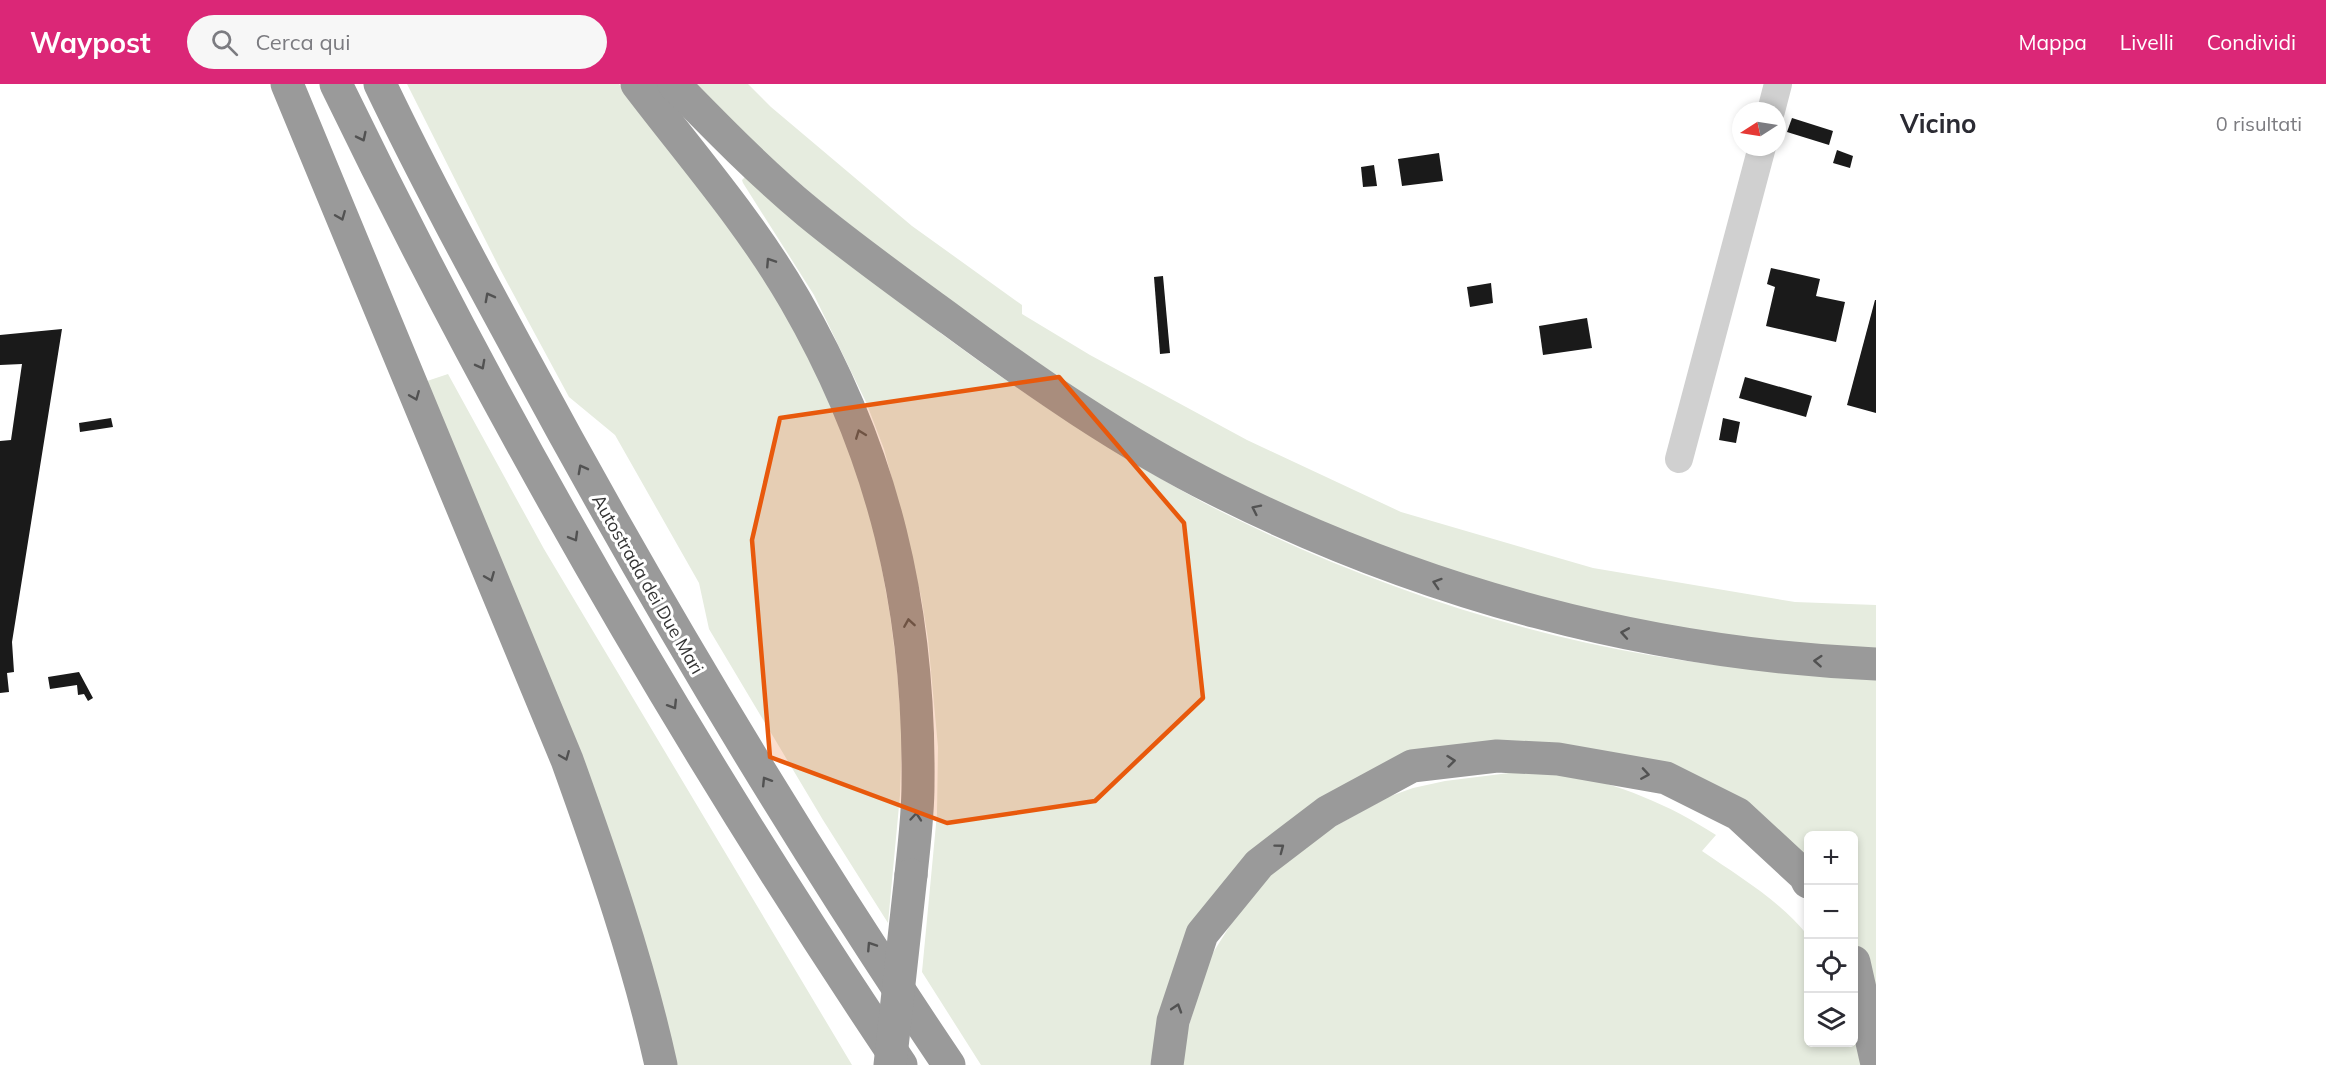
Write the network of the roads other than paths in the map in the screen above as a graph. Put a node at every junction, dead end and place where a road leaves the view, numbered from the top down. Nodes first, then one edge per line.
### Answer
1 (287, 84) edge
2 (336, 84) edge
3 (380, 84) edge
4 (637, 84) edge
5 (674, 84) edge
6 (1778, 84) edge
7 (1773, 102) edge
8 (1760, 156) edge
9 (1678, 459) dead end
10 (1876, 664) edge
11 (1804, 875) edge
12 (1858, 980) edge
13 (1876, 1060) edge
14 (661, 1065) edge
15 (890, 1065) edge
16 (901, 1065) edge
17 (949, 1065) edge
18 (1167, 1065) edge

1 -> 14 highway
2 -> 16 highway
17 -> 3 highway, Autostrada dei Due Mari
15 -> 4 highway, bridge
10 -> 5 highway
6 - 7 lane
8 - 9 lane
18 -> 11 highway
12 - 13 highway

